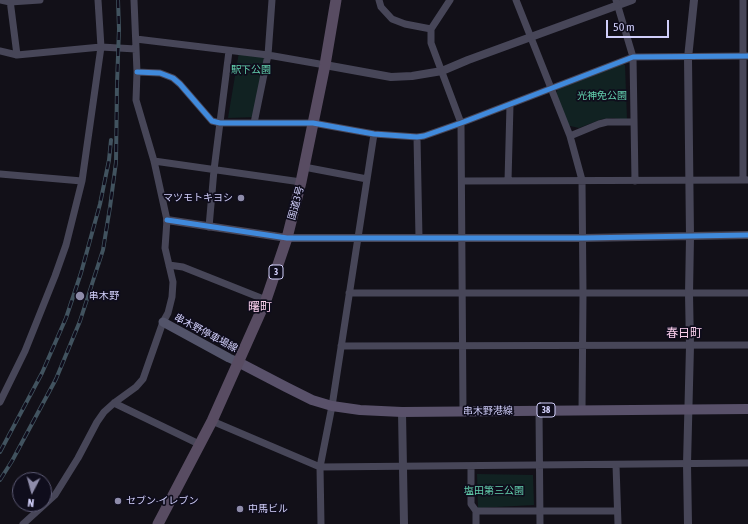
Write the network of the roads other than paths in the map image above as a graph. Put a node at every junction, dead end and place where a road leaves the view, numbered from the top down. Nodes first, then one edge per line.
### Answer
1 (0, 0) edge
2 (40, 0) edge
3 (98, 0) edge
4 (134, 0) edge
5 (272, 0) edge
6 (336, 0) edge
7 (379, 0) edge
8 (449, 0) edge
9 (516, 0) edge
10 (632, 0) edge
11 (694, 0) edge
12 (743, 0) edge
13 (10, 1) edge
14 (617, 2) edge
15 (431, 30) junction
16 (531, 37) junction
17 (136, 39) junction
18 (101, 47) junction
19 (136, 49) junction
20 (0, 51) edge
21 (229, 51) junction
22 (17, 54) junction
23 (268, 55) junction
24 (746, 56) edge
25 (634, 57) junction
26 (688, 58) junction
27 (325, 65) junction
28 (137, 72) junction
29 (442, 72) junction
30 (551, 88) junction
31 (510, 105) junction
32 (633, 122) junction
33 (220, 123) junction
34 (254, 123) junction
35 (313, 123) junction
36 (461, 123) junction
37 (374, 134) junction
38 (570, 136) junction
39 (417, 137) junction
40 (154, 162) junction
41 (304, 166) junction
42 (214, 170) junction
43 (0, 174) edge
44 (367, 179) junction
45 (582, 180) junction
46 (689, 180) junction
47 (746, 180) edge
48 (462, 181) junction
49 (508, 181) junction
50 (635, 181) junction
51 (82, 182) junction
52 (301, 182) junction
53 (167, 220) junction
54 (209, 227) junction
55 (748, 235) edge
56 (690, 236) junction
57 (462, 237) junction
58 (287, 238) junction
59 (358, 238) junction
60 (419, 238) junction
61 (583, 238) junction
62 (169, 264) junction
63 (748, 293) edge
64 (349, 294) junction
65 (462, 294) junction
66 (583, 294) junction
67 (689, 294) junction
68 (266, 300) junction
69 (163, 322) junction
70 (748, 345) edge
71 (341, 346) junction
72 (462, 346) junction
73 (583, 346) junction
74 (690, 346) junction
75 (238, 362) junction
76 (0, 402) edge
77 (114, 403) junction
78 (332, 406) junction
79 (748, 409) edge
80 (540, 410) junction
81 (582, 410) junction
82 (689, 410) junction
83 (463, 411) junction
84 (402, 412) junction
85 (212, 421) junction
86 (199, 444) junction
87 (748, 463) edge
88 (616, 464) junction
89 (687, 464) junction
90 (540, 465) junction
91 (471, 466) junction
92 (403, 467) junction
93 (320, 468) junction
94 (476, 511) junction
95 (540, 511) junction
96 (617, 511) junction
97 (23, 524) edge
98 (158, 524) edge
99 (321, 524) edge
100 (404, 524) edge
101 (476, 524) edge
102 (540, 524) edge
103 (618, 524) edge
104 (688, 524) edge

1 - 13 street
2 - 13 street
3 - 18 street
4 - 17 street
5 - 23 street
6 - 27 highway, 国道3号 / 3
7 - 15 street
8 - 15 street
9 - 16 street
10 - 14 street
11 - 26 street
12 - 24 street
13 - 22 street
14 - 16 street
14 - 25 street
15 - 29 street
16 - 29 street
16 - 30 street
17 - 19 street
17 - 21 street
18 - 19 street
18 - 22 street
18 - 51 street
19 - 28 street
20 - 22 street
21 - 23 street
21 - 33 street
23 - 27 street
23 - 34 street
24 - 26 street
24 - 47 street
25 - 26 street
25 - 30 street
25 - 32 street
26 - 46 street
27 - 29 street
27 - 35 highway, 国道3号 / 3
28 - 33 street
28 - 40 street
29 - 36 street
30 - 31 street
30 - 38 street
31 - 36 street
31 - 49 street
32 - 38 street
32 - 50 street
33 - 34 street
33 - 42 street
34 - 35 street
35 - 37 street
35 - 41 highway, 国道3号 / 3
36 - 39 street
36 - 48 street
37 - 39 street
37 - 44 street
38 - 45 street
39 - 60 street
40 - 42 street
40 - 53 street
41 - 44 street
41 - 52 highway, 国道3号 / 3
42 - 52 street
42 - 54 street
43 - 51 street
44 - 59 street
45 - 49 street
45 - 50 street
45 - 61 street
46 - 47 street
46 - 50 street
46 - 56 street
48 - 49 street
48 - 57 street
51 - 76 street
52 - 58 highway, 国道3号 / 3
53 - 54 street
53 - 62 street
54 - 58 street
55 - 56 street
56 - 61 street
56 - 67 street
57 - 60 street
57 - 61 street
57 - 65 street
58 - 59 street
58 - 68 highway, 国道3号 / 3
59 - 60 street
59 - 64 street
61 - 66 street
62 - 68 street
62 - 69 street
63 - 67 street
64 - 65 street
64 - 71 street
65 - 66 street
65 - 72 street
66 - 67 street
66 - 73 street
67 - 74 street
68 - 75 highway, 国道3号 / 3
69 - 75 main road, 串木野停車場線
69 - 77 street
70 - 74 street
71 - 72 street
71 - 78 street
72 - 73 street
72 - 83 street
73 - 74 street
73 - 81 street
74 - 82 street
75 - 78 main road, 串木野港線 / 38
75 - 85 highway, 国道3号 / 3
77 - 86 street
77 - 97 street
78 - 84 main road, 串木野港線 / 38
78 - 93 street
79 - 82 main road, 串木野港線 / 38
80 - 81 main road, 串木野港線 / 38
80 - 83 main road, 串木野港線 / 38
80 - 90 street
81 - 82 main road, 串木野港線 / 38
82 - 89 street
83 - 84 main road, 串木野港線 / 38
84 - 92 street
85 - 86 highway, 国道3号 / 3
85 - 93 street
86 - 98 highway, 国道3号 / 3
87 - 89 street
88 - 89 street
88 - 90 street
88 - 96 street
89 - 104 street
90 - 91 street
90 - 95 street
91 - 92 street
91 - 94 street
92 - 93 street
92 - 100 street
93 - 99 street
94 - 95 street
94 - 101 street
95 - 96 street
95 - 102 street
96 - 103 street

